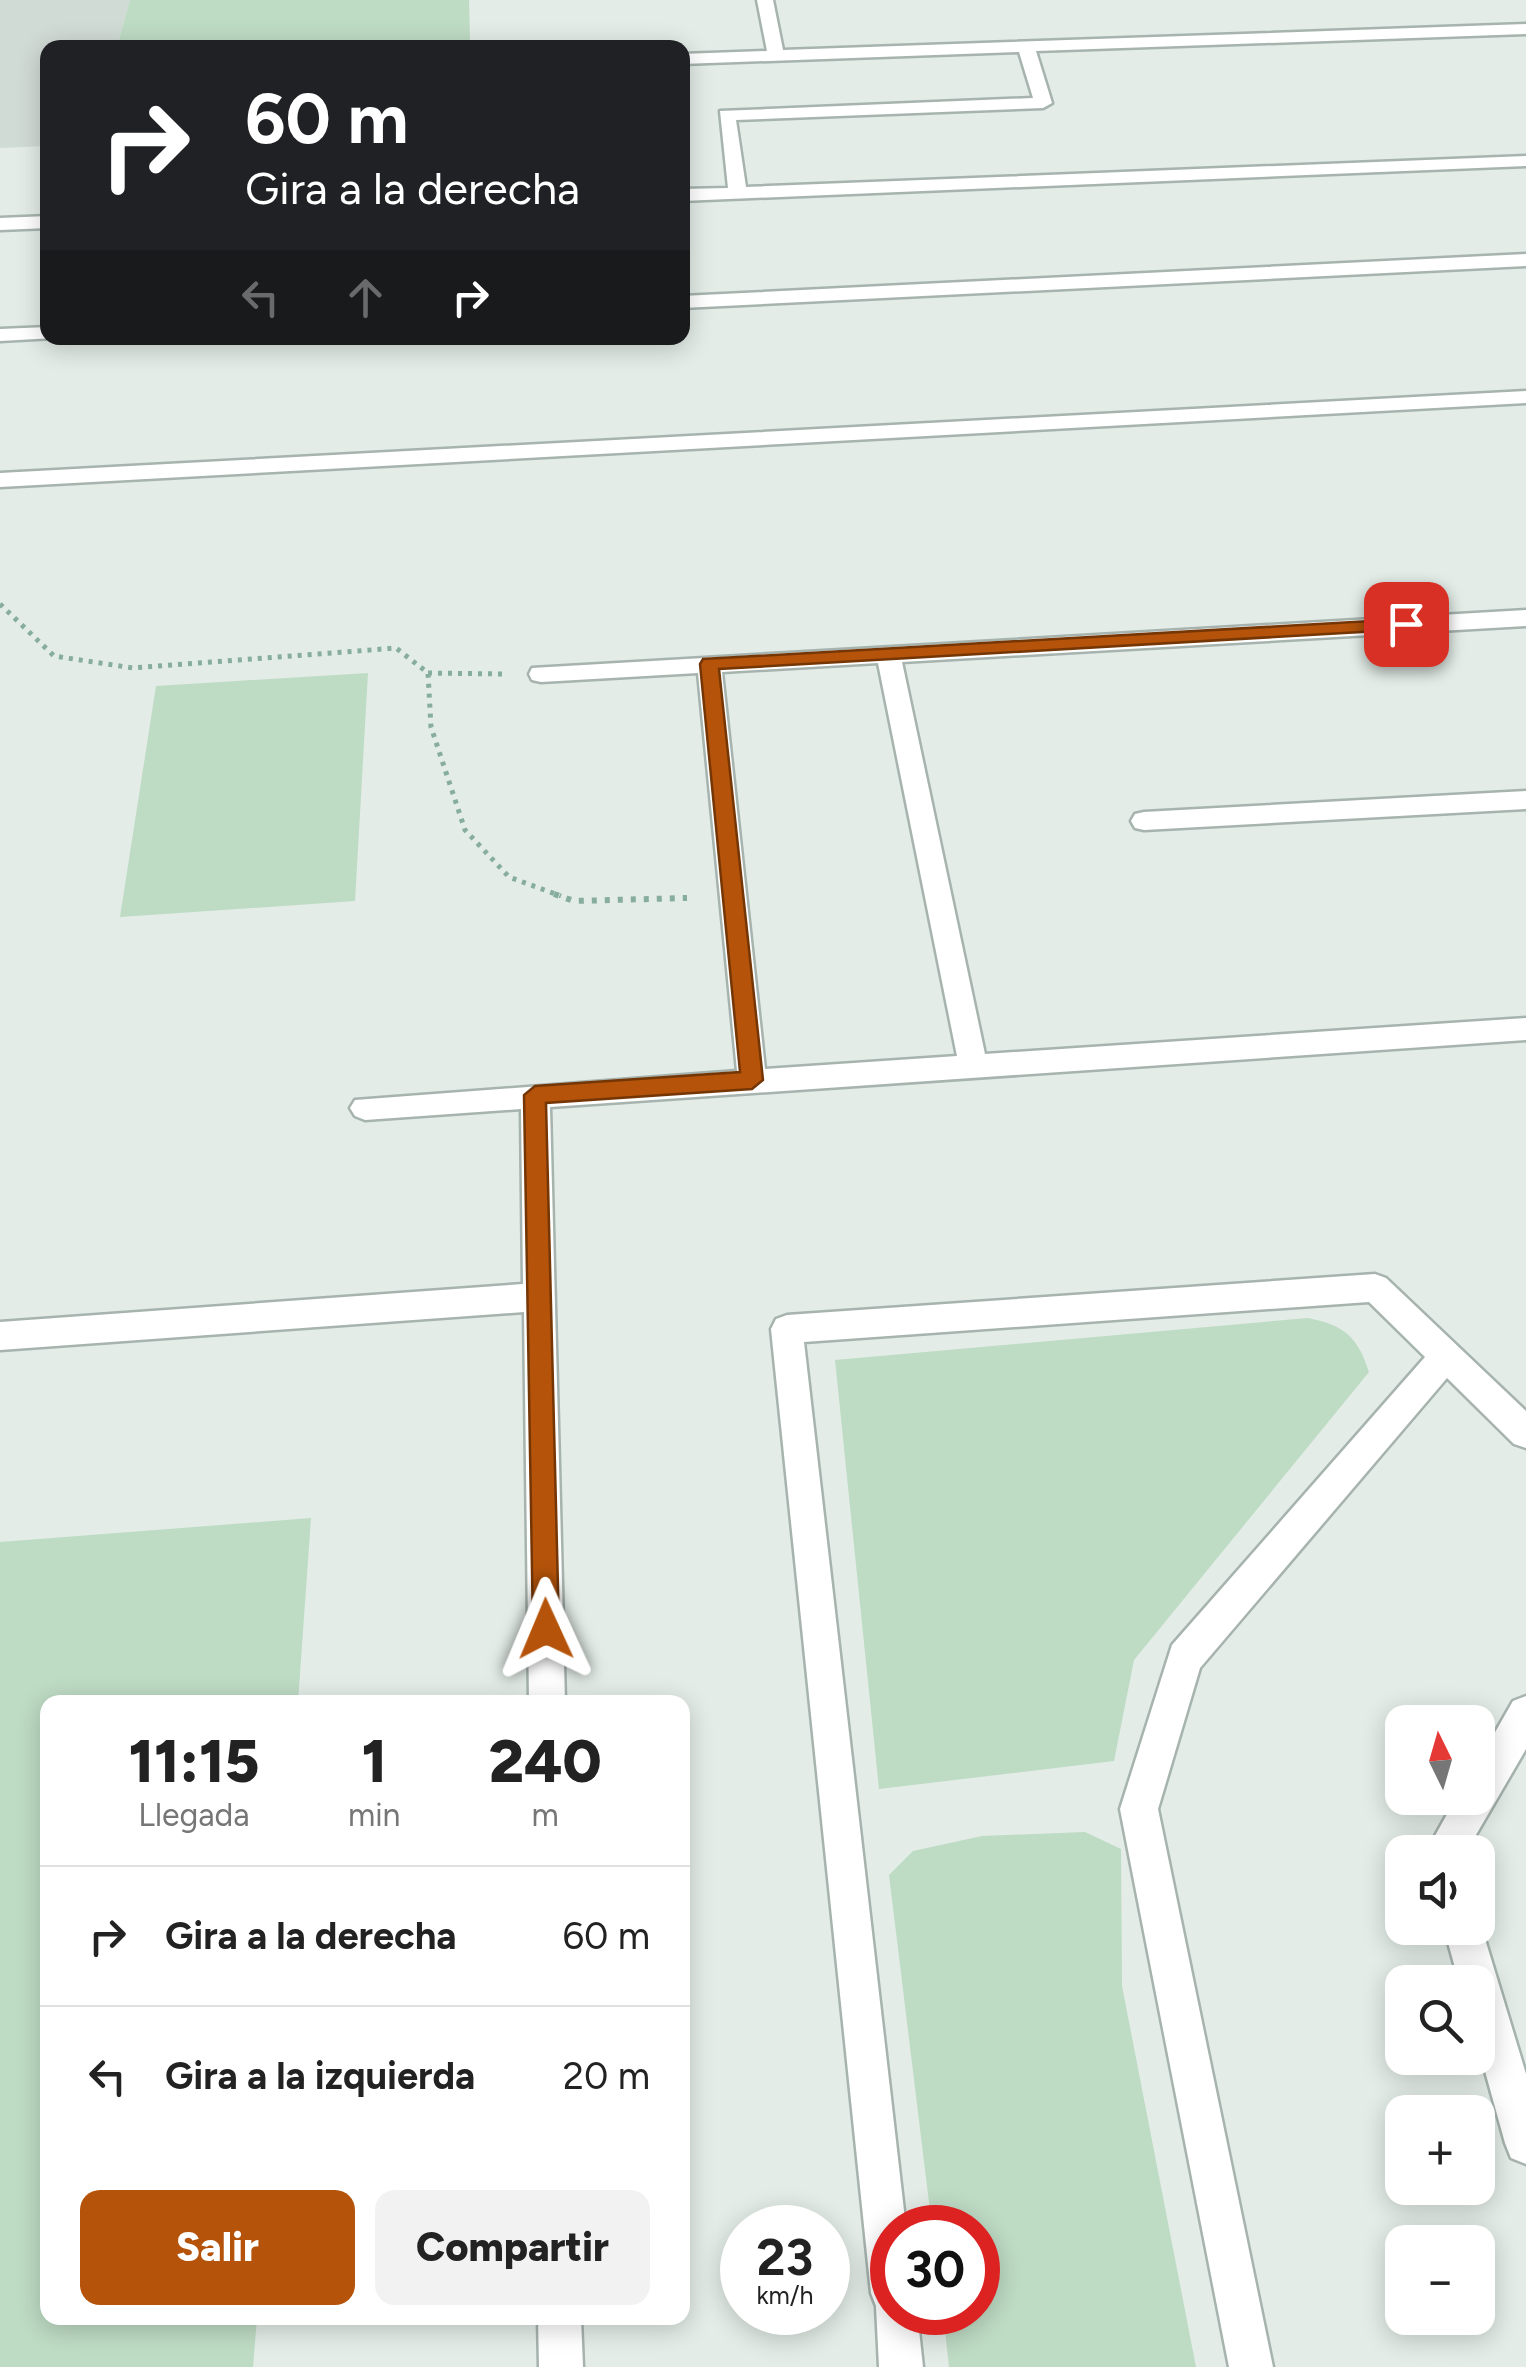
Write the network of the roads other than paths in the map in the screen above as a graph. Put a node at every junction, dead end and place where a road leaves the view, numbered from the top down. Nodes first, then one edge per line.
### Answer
1 (765, 0) edge
2 (1526, 29) edge
3 (1026, 47) junction
4 (776, 56) junction
5 (690, 60) edge
6 (1526, 161) edge
7 (738, 192) junction
8 (690, 194) edge
9 (40, 222) edge
10 (0, 224) edge
11 (1526, 260) edge
12 (690, 302) edge
13 (40, 334) edge
14 (0, 336) edge
15 (1526, 397) edge
16 (0, 480) edge
17 (1526, 618) edge
18 (888, 652) junction
19 (709, 664) junction
20 (541, 674) road end
21 (1526, 800) edge
22 (1144, 821) dead end
23 (1526, 1029) edge
24 (974, 1066) junction
25 (752, 1080) junction
26 (535, 1095) junction
27 (365, 1108) dead end
28 (540, 1297) junction
29 (0, 1336) edge
30 (1446, 1356) junction
31 (1526, 1432) edge
32 (548, 1695) edge
33 (1526, 1714) edge
34 (1495, 1768) edge
35 (1468, 1945) edge
36 (1526, 2143) edge
37 (883, 2205) edge
38 (560, 2325) edge
39 (898, 2335) edge
40 (561, 2367) edge
41 (901, 2367) edge
42 (1252, 2367) edge

1 - 4 street
2 - 3 street
3 - 4 street
3 - 7 street
4 - 5 street
6 - 7 street
7 - 8 street
9 - 10 street
11 - 12 street
13 - 14 street
15 - 16 street
17 - 18 street
18 - 19 street
18 - 24 street
19 - 20 street
19 - 25 street
21 - 22 street
23 - 24 street
24 - 25 street
25 - 26 street
26 - 27 street
26 - 28 street
28 - 29 street
28 - 32 street
30 - 31 street
30 - 37 street
30 - 42 street
33 - 34 street
35 - 36 street
38 - 40 street
39 - 41 street

